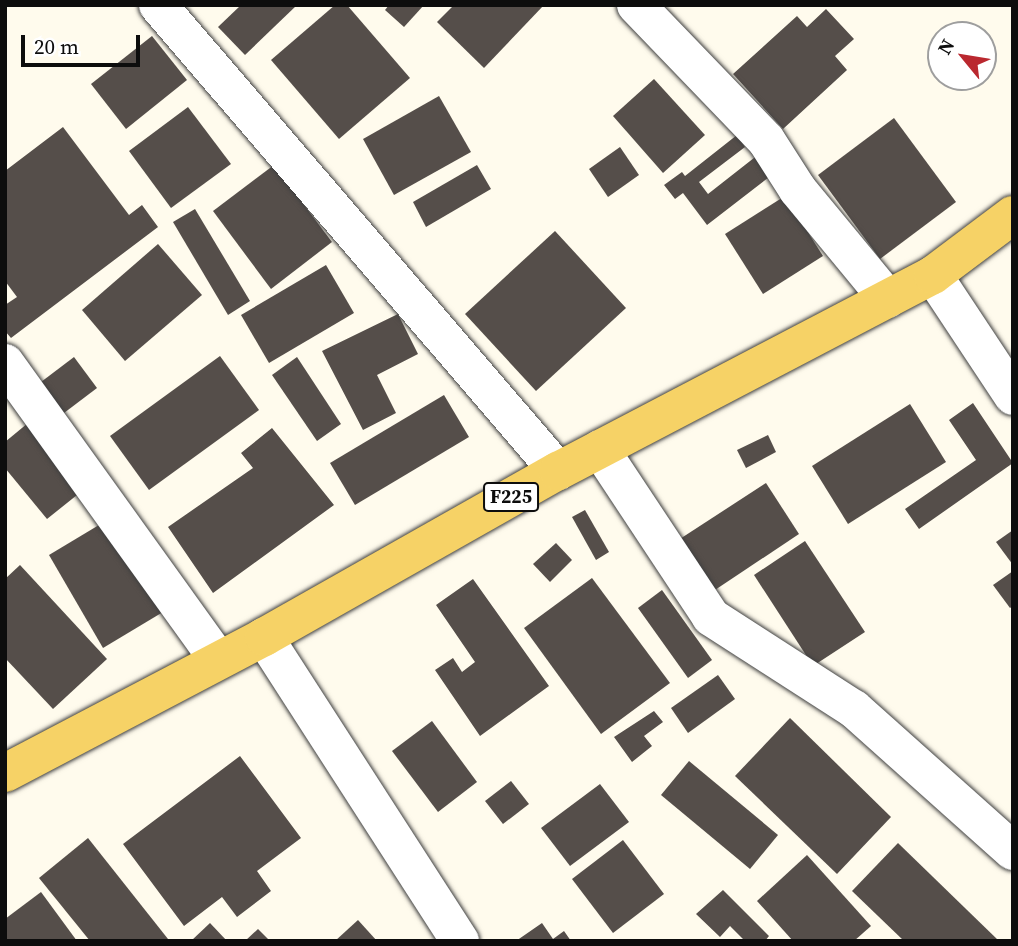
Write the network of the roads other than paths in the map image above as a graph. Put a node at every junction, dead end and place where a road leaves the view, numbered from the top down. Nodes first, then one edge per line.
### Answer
1 (158, 5) edge
2 (636, 5) edge
3 (1013, 215) edge
4 (933, 275) junction
5 (888, 299) junction
6 (5, 363) edge
7 (1013, 396) edge
8 (600, 449) junction
9 (558, 471) junction
10 (264, 637) junction
11 (217, 658) junction
12 (10, 763) edge
13 (1013, 851) edge
14 (460, 941) edge

1 - 9 street
2 - 5 street
3 - 4 main road, F225
4 - 5 main road, F225
4 - 7 street
5 - 8 main road, F225
6 - 11 street
8 - 9 main road, F225
8 - 13 street
9 - 10 main road, F225
10 - 11 main road, F225
10 - 14 street
11 - 12 main road, F225

